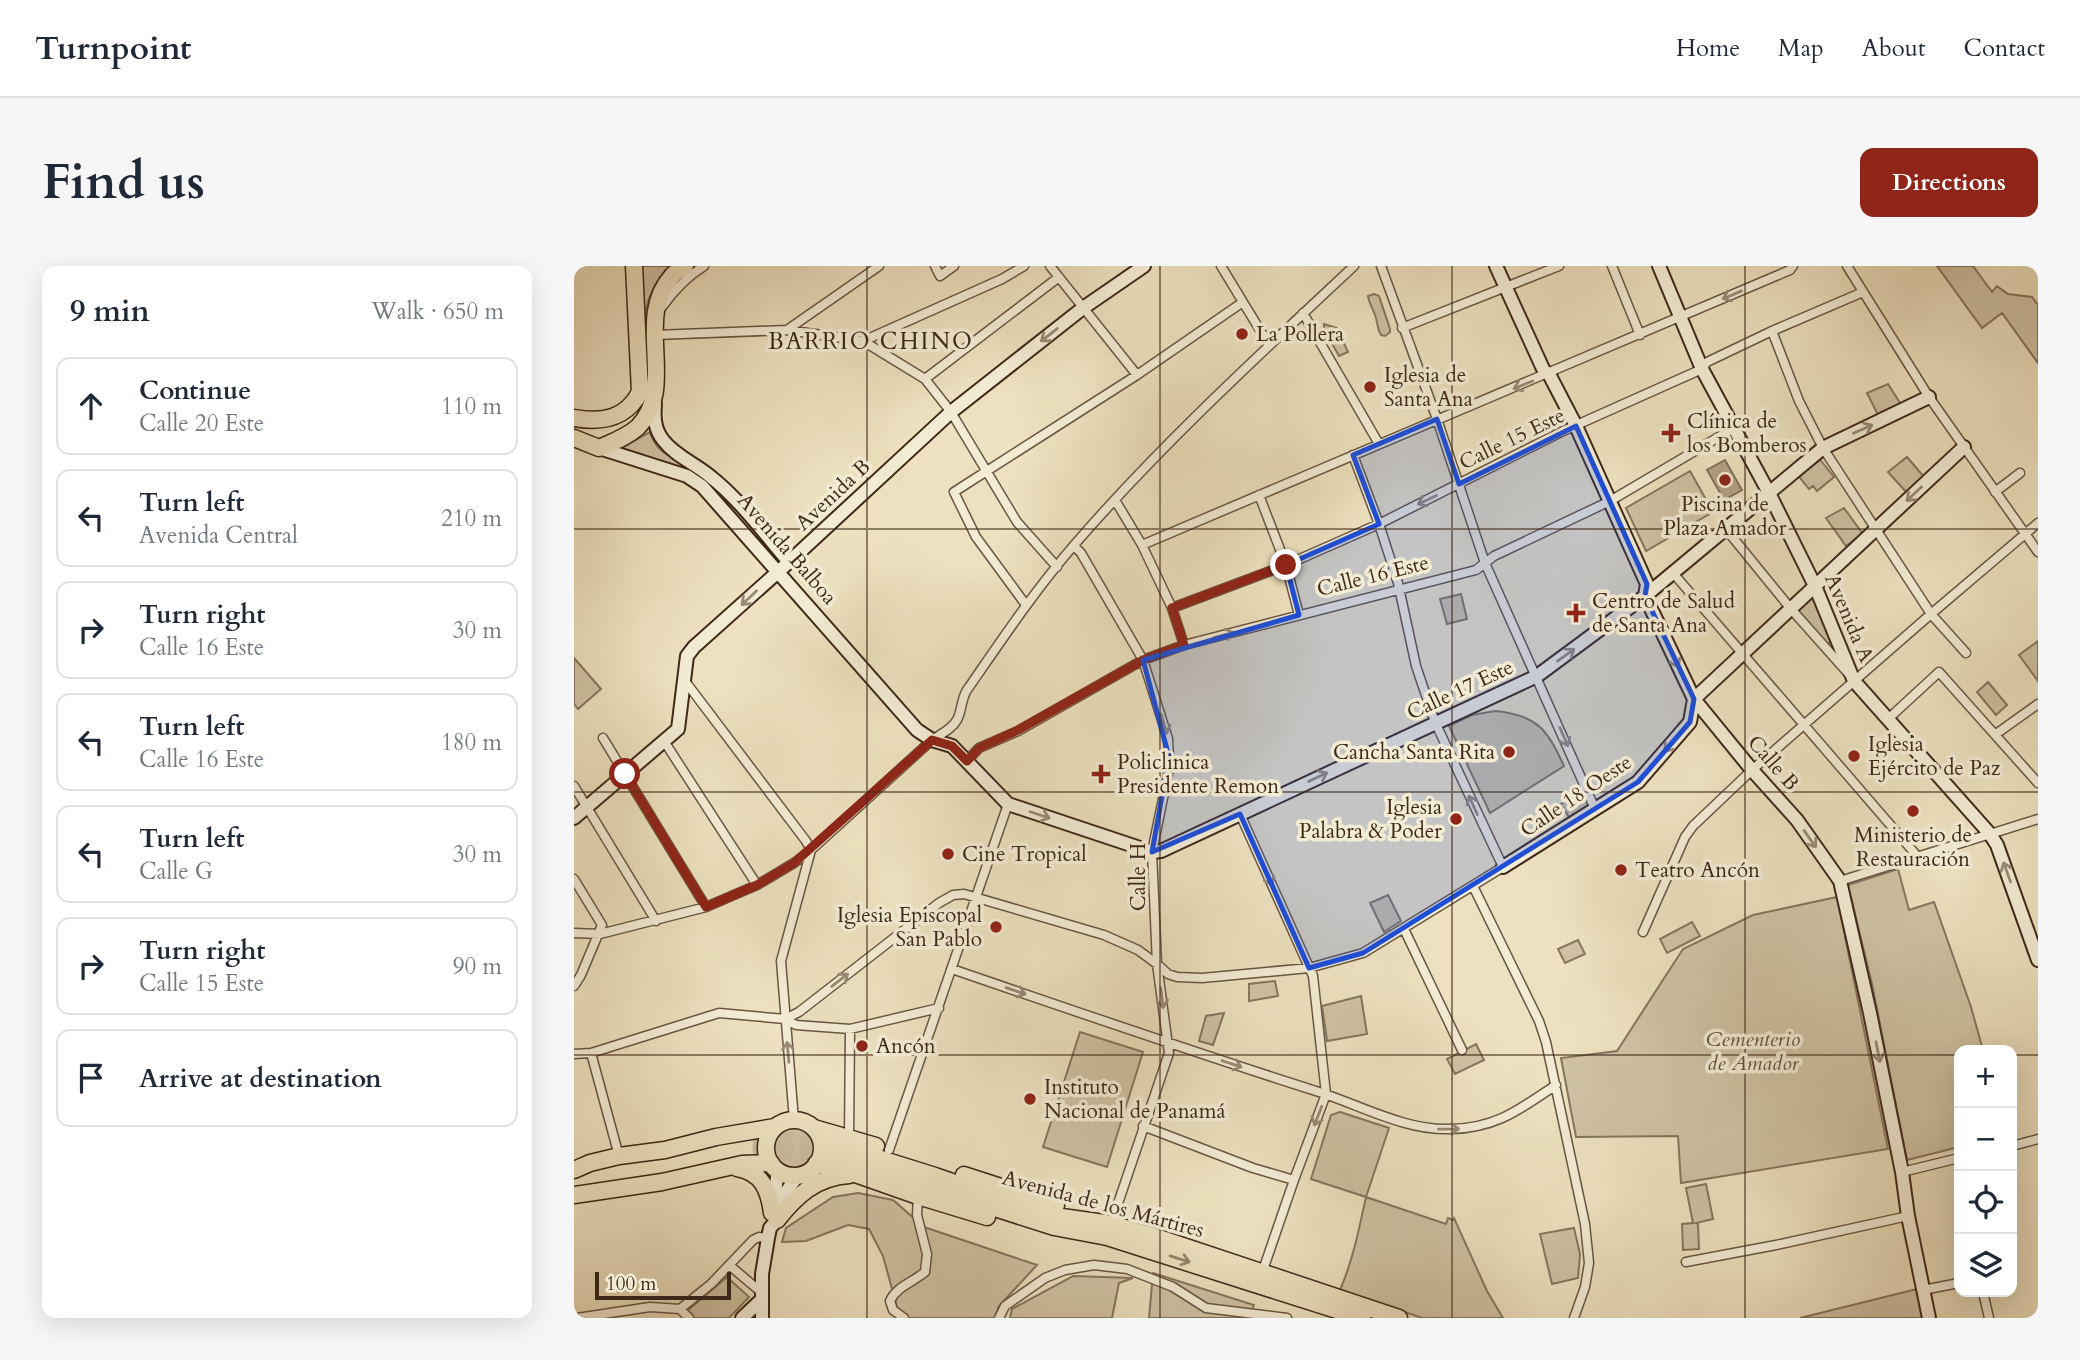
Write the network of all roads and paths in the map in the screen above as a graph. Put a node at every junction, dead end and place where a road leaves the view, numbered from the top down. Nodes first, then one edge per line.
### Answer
1 (634, 266) edge
2 (685, 266) edge
3 (704, 266) edge
4 (879, 266) edge
5 (934, 266) edge
6 (954, 266) edge
7 (1024, 266) edge
8 (1050, 266) edge
9 (1144, 266) edge
10 (1221, 266) edge
11 (1354, 266) edge
12 (1381, 266) edge
13 (1496, 266) edge
14 (1559, 266) edge
15 (1612, 266) edge
16 (1659, 266) edge
17 (1793, 266) edge
18 (1847, 266) edge
19 (1059, 277) junction
20 (1504, 287) junction
21 (1863, 292) junction
22 (1243, 302) junction
23 (1083, 308) junction
24 (1303, 313) junction
25 (1681, 317) junction
26 (655, 327) junction
27 (1402, 328) junction
28 (787, 330) junction
29 (1772, 331) junction
30 (1640, 335) junction
31 (863, 341) junction
32 (1269, 345) junction
33 (1702, 369) junction
34 (1549, 374) junction
35 (1137, 375) junction
36 (925, 379) junction
37 (656, 393) junction
38 (1929, 397) junction
39 (951, 412) junction
40 (574, 418) edge
41 (1437, 419) junction
42 (1576, 426) junction
43 (1734, 428) junction
44 (574, 438) edge
45 (1379, 444) junction
46 (1964, 447) junction
47 (599, 448) junction
48 (1823, 448) junction
49 (1353, 455) junction
50 (690, 470) junction
51 (986, 472) junction
52 (2020, 473) dead end
53 (1459, 484) junction
54 (1995, 492) junction
55 (1769, 493) junction
56 (1259, 495) junction
57 (1115, 500) junction
58 (1610, 502) junction
59 (2038, 523) edge
60 (1379, 524) junction
61 (1725, 528) junction
62 (1876, 530) junction
63 (2024, 534) junction
64 (1142, 545) junction
65 (1073, 546) junction
66 (2038, 552) edge
67 (789, 562) junction
68 (1485, 563) junction
69 (1286, 565) junction
70 (1057, 567) junction
71 (778, 571) junction
72 (1673, 573) junction
73 (1815, 586) junction
74 (1399, 590) junction
75 (1645, 596) junction
76 (1026, 605) junction
77 (1172, 608) junction
78 (1791, 609) junction
79 (1931, 614) junction
80 (1299, 615) junction
81 (1184, 645) junction
82 (1966, 653) dead end
83 (1742, 654) junction
84 (1143, 660) junction
85 (1537, 676) junction
86 (684, 680) junction
87 (1854, 681) junction
88 (1694, 699) junction
89 (2038, 704) edge
90 (1888, 719) junction
91 (1435, 722) junction
92 (1804, 724) junction
93 (1996, 734) junction
94 (603, 738) dead end
95 (932, 740) junction
96 (664, 741) junction
97 (967, 761) junction
98 (1752, 770) junction
99 (625, 774) junction
100 (2038, 783) edge
101 (574, 786) edge
102 (1008, 804) junction
103 (588, 806) junction
104 (1595, 809) junction
105 (1240, 814) junction
106 (574, 818) edge
107 (2038, 818) edge
108 (1990, 834) junction
109 (811, 850) junction
110 (1152, 852) junction
111 (1918, 856) junction
112 (1503, 867) junction
113 (574, 879) edge
114 (1840, 881) junction
115 (757, 885) junction
116 (1473, 886) junction
117 (976, 898) junction
118 (706, 907) junction
119 (656, 921) junction
120 (1404, 929) junction
121 (601, 930) junction
122 (1643, 932) dead end
123 (574, 933) edge
124 (2038, 960) edge
125 (1157, 964) junction
126 (1309, 968) junction
127 (952, 969) junction
128 (574, 986) edge
129 (939, 1009) junction
130 (785, 1019) junction
131 (850, 1029) junction
132 (1170, 1044) junction
133 (1462, 1050) dead end
134 (591, 1053) junction
135 (574, 1054) edge
136 (1556, 1085) junction
137 (1326, 1094) junction
138 (794, 1120) junction
139 (1143, 1126) junction
140 (775, 1127) junction
141 (814, 1128) junction
142 (2038, 1139) edge
143 (2017, 1145) edge
144 (840, 1146) junction
145 (889, 1150) junction
146 (619, 1156) junction
147 (1954, 1159) edge
148 (816, 1164) junction
149 (727, 1167) junction
150 (775, 1167) junction
151 (574, 1170) edge
152 (1902, 1172) junction
153 (856, 1174) junction
154 (798, 1175) junction
155 (574, 1178) edge
156 (1294, 1180) junction
157 (574, 1189) edge
158 (574, 1195) edge
159 (918, 1196) junction
160 (1908, 1216) junction
161 (772, 1224) junction
162 (1111, 1224) junction
163 (1147, 1249) junction
164 (1686, 1262) dead end
165 (729, 1265) junction
166 (1262, 1273) junction
167 (1954, 1284) edge
168 (1923, 1290) junction
169 (761, 1296) junction
170 (1984, 1297) edge
171 (680, 1309) junction
172 (577, 1318) edge
173 (689, 1318) edge
174 (742, 1318) edge
175 (762, 1318) edge
176 (904, 1318) edge
177 (999, 1318) edge
178 (1287, 1318) edge
179 (1362, 1318) edge
180 (1399, 1318) edge
181 (1574, 1318) edge
182 (1929, 1318) edge
183 (1989, 1318) edge

1 - 40 highway
2 - 26 highway
3 - 26 street
4 - 28 street
5 - 6 street
7 - 31 street
8 - 19 street
9 - 23 street, Avenida B
10 - 22 street
11 - 24 street
12 - 27 street
13 - 20 street, Calle B
14 - 20 street
15 - 30 street
16 - 25 street, Avenida A
17 -> 25 street
18 - 21 street
19 - 23 street
19 - 36 street
20 - 27 street
20 - 34 street, Calle B
21 - 29 street, Calle 15 Este
21 - 38 street
22 - 32 street
22 - 35 street
23 - 35 street
23 -> 39 street, Avenida B
24 - 32 street
24 - 45 street
25 - 30 street
25 - 33 street, Avenida A
26 - 28 street
26 - 37 highway
27 - 41 street
28 - 31 street
29 - 33 street, Calle 15 Este
29 - 48 street
30 - 34 street
31 - 36 street
32 - 57 street
33 - 42 street, Calle 15 Este
33 - 43 street, Avenida A
34 -> 41 street
34 - 42 street, Calle B
35 - 51 street
36 - 39 street
37 - 47 highway
37 - 50 street, Avenida Balboa
38 - 46 street
48 -> 38 street, Calle 17 Este
39 - 51 street
39 - 67 street, Avenida B
41 - 45 street
41 - 53 street
42 - 53 street, Calle 15 Este
42 - 58 street, Calle B
43 - 55 street, Avenida A
43 - 58 street, Calle 16 Este
44 - 47 highway, Avenida Balboa
45 - 49 street
46 - 54 street
46 -> 62 street, Calle 18 Oeste
47 - 50 street, Avenida Balboa
48 - 55 street, Calle 17 Este
48 - 62 street
49 - 56 street
49 - 60 street
50 - 67 street, Avenida Balboa
50 - 71 street, Avenida Balboa
51 - 70 street
51 - 76 street
52 - 54 street
53 -> 60 street, Calle 15 Este
53 - 68 street
54 - 63 street
55 - 61 street, Calle 17 Este
55 - 73 street, Avenida A
56 - 64 street
56 - 69 street
57 - 64 street
57 - 65 street
58 - 68 street, Calle 16 Este
58 - 75 street, Calle B
59 - 63 street
60 - 69 street, Calle 15 Este
60 - 74 street
61 - 72 street, Calle 17 Este
61 - 78 street
62 - 73 street, Calle 18 Oeste
62 - 79 street
63 - 66 street
63 - 79 street
64 - 77 street
65 - 70 street
65 - 84 street, Calle H
67 - 71 street, Avenida B
68 - 74 street, Calle 16 Este
68 - 85 street
69 - 77 street, Calle 15 Este
69 - 80 street
70 - 76 street
71 -> 86 street, Avenida B
71 - 95 street, Avenida Balboa
72 - 75 street, Calle 17 Este
72 - 83 street
73 - 78 street, Calle 18 Oeste
73 - 87 street, Avenida A
74 - 80 street, Calle 16 Este
74 - 91 street
85 -> 75 street, Calle 17 Este
75 -> 88 street, Calle B
76 - 95 street
77 - 81 street
78 - 83 street, Calle 18 Oeste
78 - 87 street
79 - 82 street
79 - 87 street
81 -> 80 street, Calle 16 Este
81 - 84 street, Calle 16 Este
83 - 88 street, Calle 18 Oeste
83 - 92 street
84 - 97 street, Calle 16 Este
84 -> 110 street, Calle H
85 - 91 street, Calle 17 Este
85 -> 104 street
86 - 96 street, Avenida B
86 - 109 street
87 - 90 street, Avenida A
87 - 92 street
88 - 98 street, Calle B
88 -> 104 street, Calle 18 Oeste
89 - 93 street
90 - 93 street
90 - 108 street, Avenida A
105 -> 91 street, Calle 17 Este
112 -> 91 street
92 - 98 street
92 - 111 street
93 - 100 street
94 - 99 street
95 - 97 street
95 - 109 street
96 - 99 street, Avenida B
96 - 115 street
97 - 102 street
98 -> 114 street, Calle B
98 - 122 street
99 - 103 street, Avenida B
99 - 118 street
101 - 103 street
102 -> 110 street
102 - 117 street
103 - 106 street, Avenida B
103 - 119 street
104 - 112 street, Calle 18 Oeste
105 - 110 street, Calle 17 Este
105 -> 126 street
107 - 108 street
108 - 111 street
124 -> 108 street, Avenida A
109 - 115 street
109 - 130 street
110 - 125 street, Calle H
111 - 114 street
112 - 116 street, Calle 18 Oeste
113 - 121 street
114 -> 152 street, Calle B
115 - 118 street
116 - 120 street, Calle 18 Oeste
116 - 136 street
117 - 125 street, Calle 18 Oeste
117 - 127 street
130 -> 117 street
118 - 119 street
119 - 121 street
120 - 126 street, Calle 18 Oeste
120 - 133 street
121 - 123 street
121 - 128 street
125 - 126 street, Calle 18 Oeste
125 -> 132 street, Calle H
126 - 137 street
127 - 129 street
127 -> 132 street
129 - 131 street
129 - 145 street
130 - 131 street
130 - 134 street
138 -> 130 street
131 - 144 street
132 -> 137 street
132 - 139 street, Calle H
134 - 135 street
134 - 146 street
137 -> 136 street
136 - 181 street
137 -> 156 street
138 - 140 highway
138 - 141 highway
139 - 156 street
139 - 162 street, Calle H
140 - 146 highway
140 - 150 highway
141 - 144 highway
141 - 148 highway
142 - 143 street
144 - 145 highway
144 - 162 highway, Avenida de los Mártires
144 - 163 highway, Avenida de los Mártires
145 - 162 highway
146 - 151 highway
147 - 152 street
148 - 153 highway
148 - 154 highway
149 - 150 highway
149 - 158 highway
149 - 161 highway
150 - 154 highway
150 - 161 street
152 - 160 street, Calle B
153 - 159 highway
153 - 161 highway
154 - 161 street
155 - 157 highway
156 - 166 street
159 - 163 highway
159 - 176 street
160 - 164 street
160 - 168 street, Calle B
161 - 165 street
161 - 169 street
162 - 166 highway, Avenida de los Mártires
163 -> 179 highway, Avenida de los Mártires
165 - 169 street
165 - 171 street
166 - 180 highway, Avenida de los Mártires
167 - 168 street
168 - 182 street, Calle B
169 - 174 street
169 - 175 street
170 - 183 street
171 - 172 street
171 - 173 street
177 - 178 street

